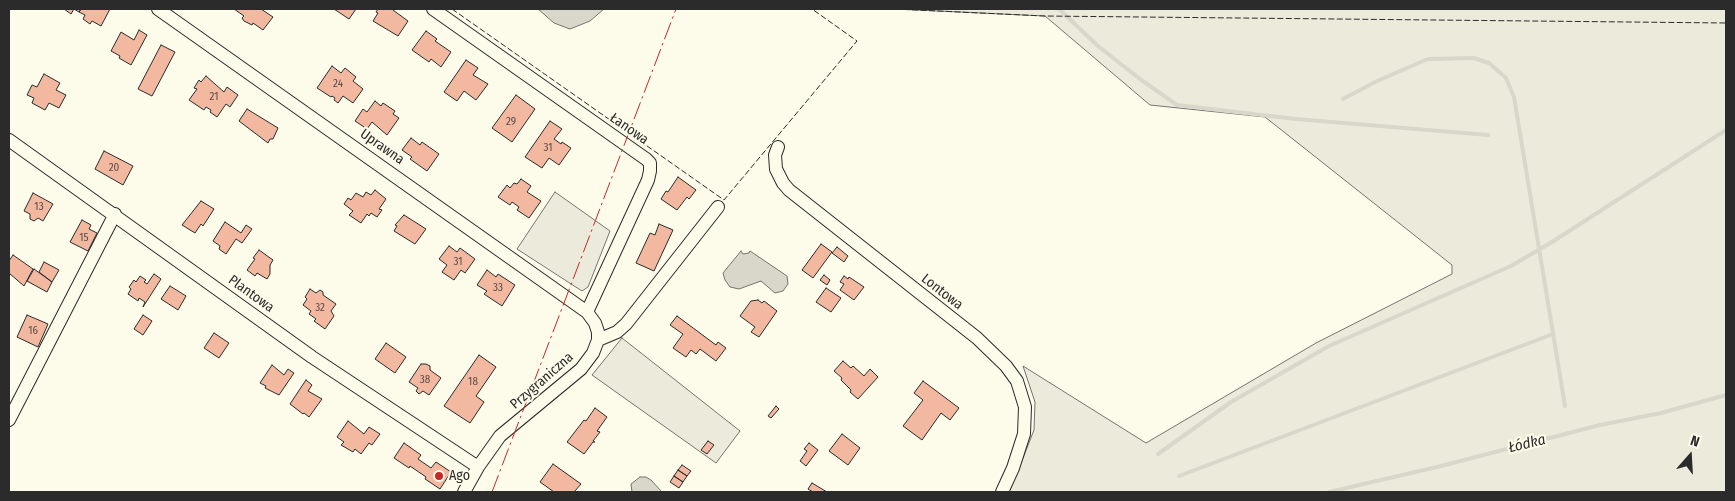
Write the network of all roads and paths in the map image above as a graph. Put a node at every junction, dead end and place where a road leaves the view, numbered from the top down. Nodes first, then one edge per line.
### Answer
1 (158, 9) edge
2 (433, 9) edge
3 (9, 140) edge
4 (778, 147) dead end
5 (718, 207) dead end
6 (115, 214) junction
7 (588, 312) junction
8 (598, 340) junction
9 (9, 420) edge
10 (478, 467) junction
11 (464, 492) edge
12 (1002, 492) edge

1 - 7 street, Uprawna
2 - 7 street, Łanowa
3 - 6 street, Plantowa
4 - 12 street, Lontowa
5 - 8 street
6 - 9 street
6 - 10 street, Plantowa
7 - 8 street
8 - 10 street, Przygraniczna
10 - 11 street, Przygraniczna

